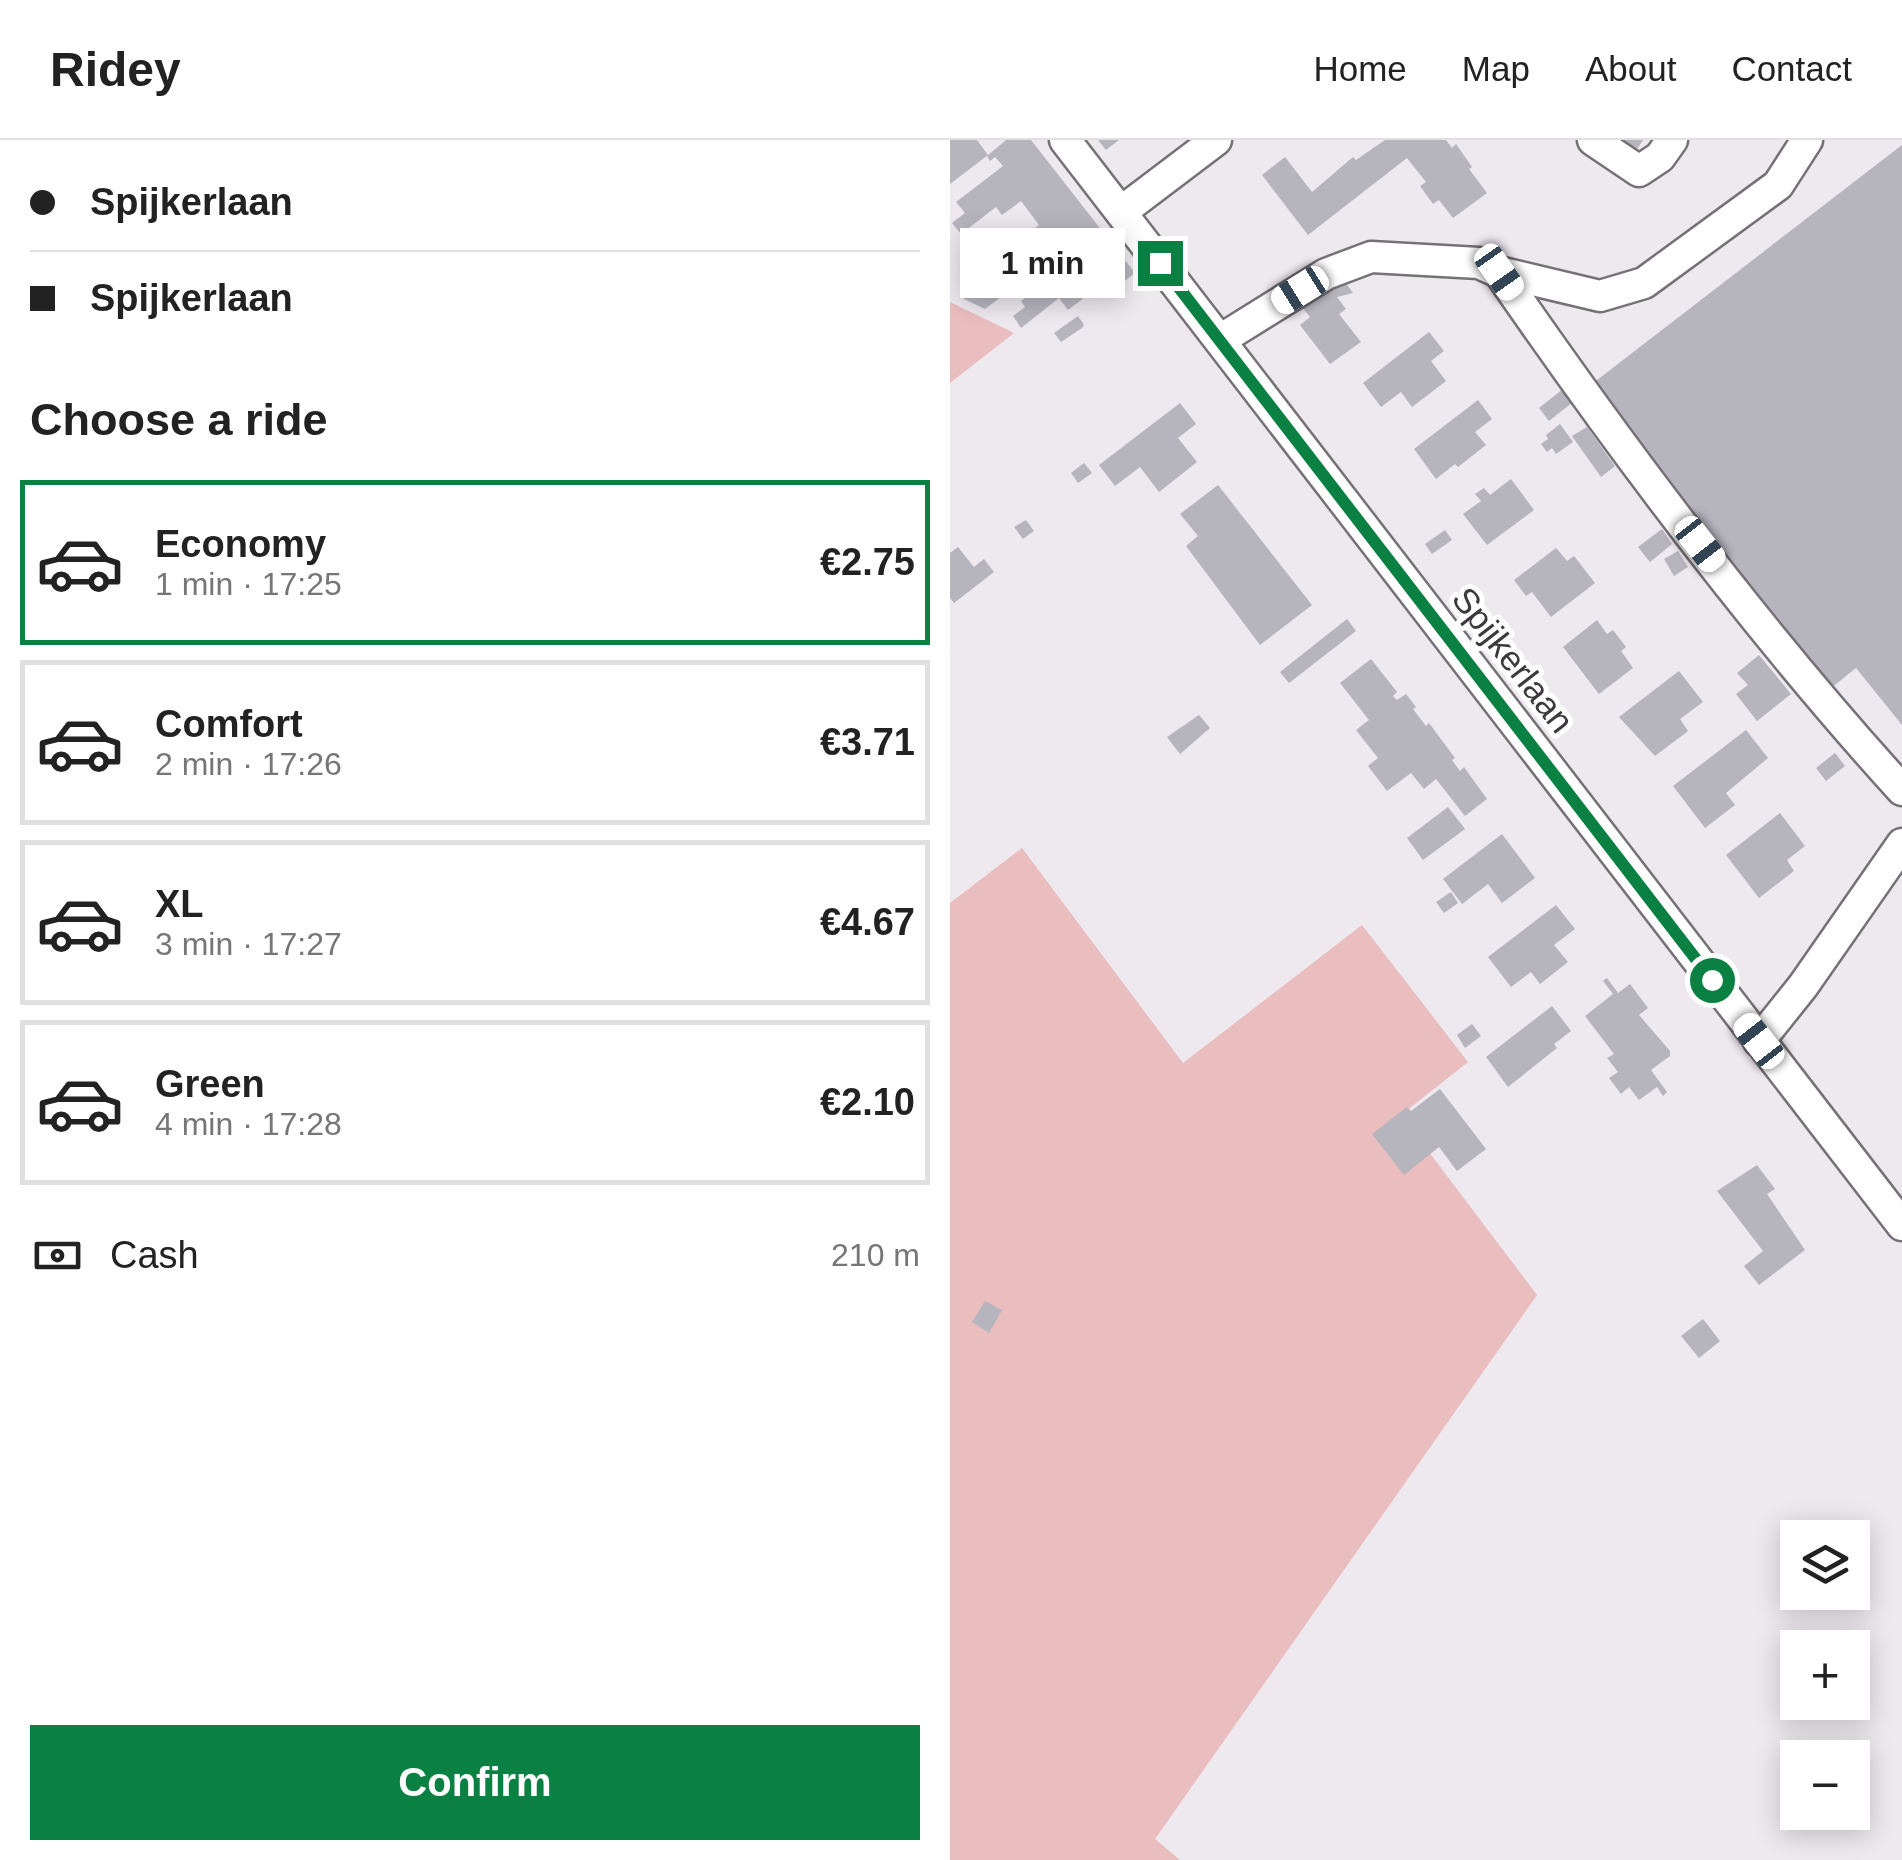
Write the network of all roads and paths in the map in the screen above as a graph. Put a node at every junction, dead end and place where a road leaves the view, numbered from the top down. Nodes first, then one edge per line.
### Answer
1 (1065, 140) edge
2 (1216, 140) edge
3 (1593, 140) edge
4 (1672, 140) edge
5 (1807, 140) edge
6 (1121, 212) junction
7 (1499, 272) junction
8 (1220, 340) junction
9 (1902, 790) edge
10 (1902, 844) edge
11 (1759, 1041) junction
12 (1902, 1226) edge

1 - 6 street, Spijkerlaan
2 - 6 street
3 - 4 street
5 - 7 street
6 - 8 street, Spijkerlaan
7 - 8 street
7 - 9 street
8 - 11 street, Spijkerlaan
10 - 11 street
11 - 12 street, Spijkerlaan

